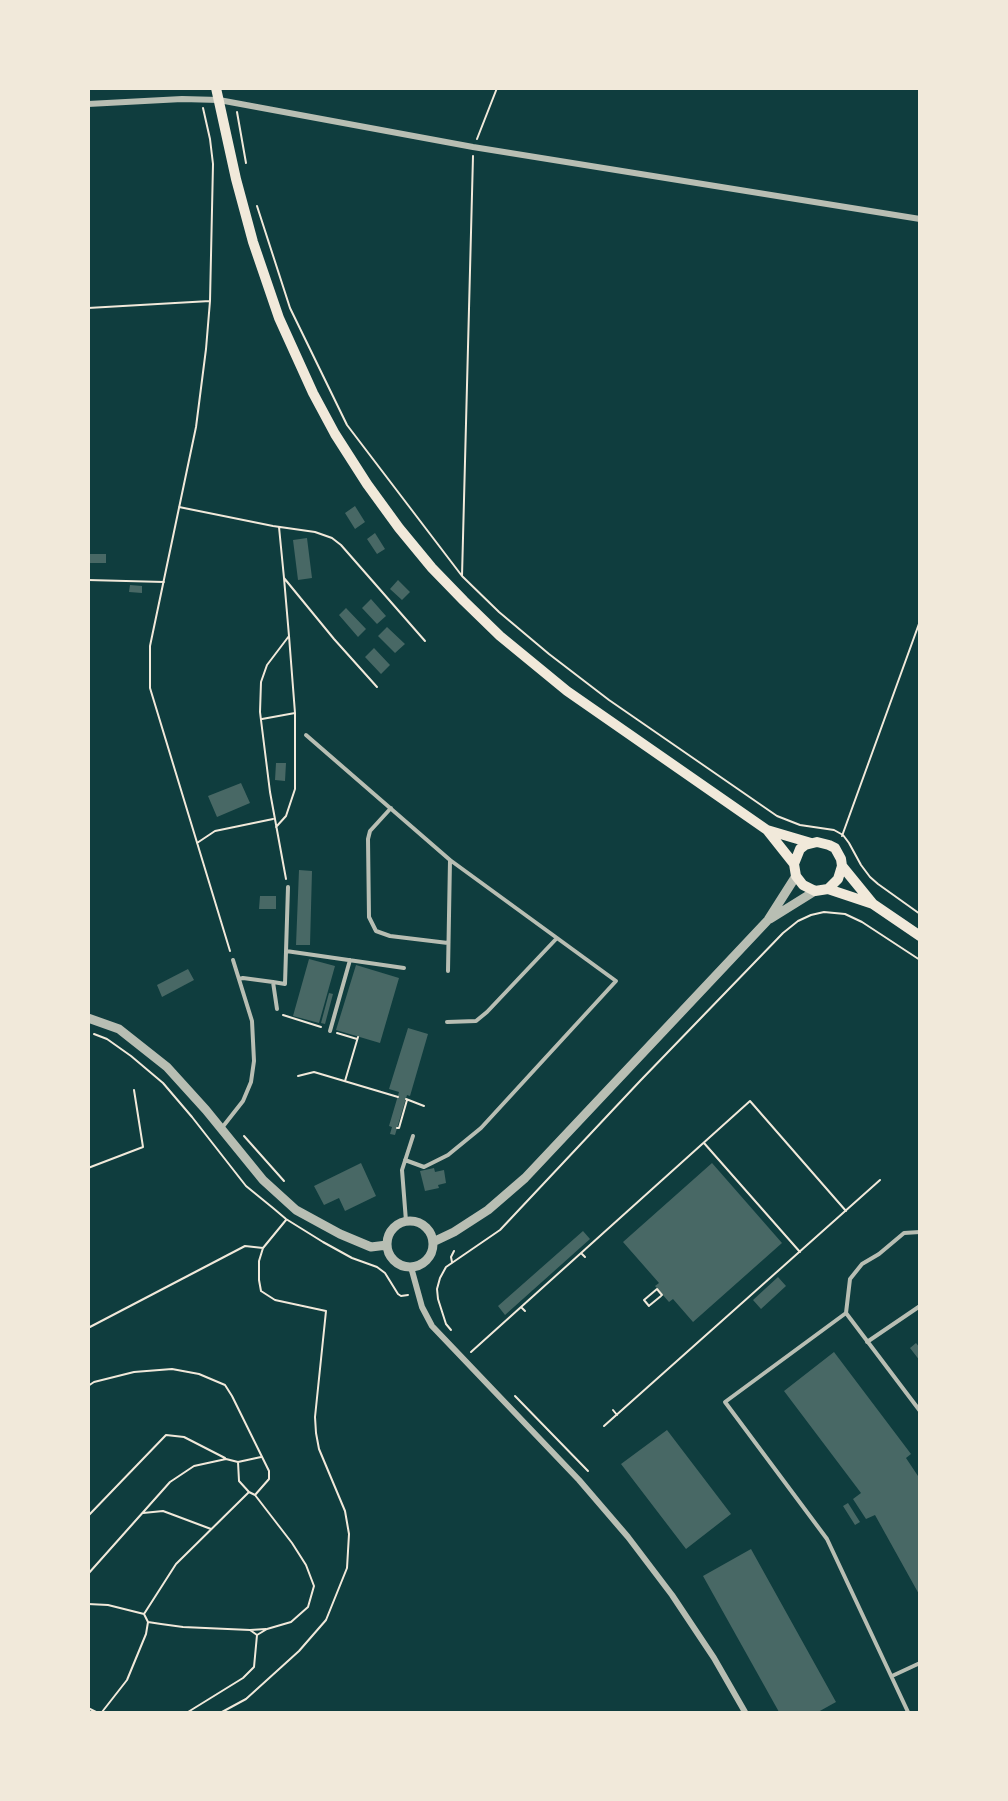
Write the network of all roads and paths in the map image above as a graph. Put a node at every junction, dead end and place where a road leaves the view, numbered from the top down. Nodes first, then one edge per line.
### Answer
1 (216, 88) edge
2 (497, 88) edge
3 (201, 100) junction
4 (219, 100) junction
5 (236, 103) junction
6 (88, 104) edge
7 (473, 147) junction
8 (248, 172) dead end
9 (257, 206) dead end
10 (920, 219) edge
11 (210, 301) junction
12 (88, 308) edge
13 (179, 507) junction
14 (279, 527) junction
15 (462, 576) junction
16 (284, 578) junction
17 (88, 580) edge
18 (164, 582) junction
19 (920, 621) edge
20 (289, 636) junction
21 (425, 640) dead end
22 (377, 687) dead end
23 (295, 713) junction
24 (261, 719) junction
25 (306, 735) dead end
26 (391, 808) junction
27 (275, 819) junction
28 (276, 827) junction
29 (767, 830) junction
30 (843, 834) junction
31 (197, 843) junction
32 (811, 843) junction
33 (835, 848) junction
34 (450, 860) junction
35 (794, 864) junction
36 (842, 866) junction
37 (796, 876) junction
38 (288, 887) joint
39 (828, 889) junction
40 (815, 891) junction
41 (873, 904) junction
42 (920, 914) edge
43 (768, 920) junction
44 (920, 936) edge
45 (557, 938) junction
46 (448, 943) junction
47 (286, 951) junction
48 (233, 960) joint
49 (350, 960) junction
50 (920, 960) edge
51 (404, 968) dead end
52 (448, 971) dead end
53 (239, 979) junction
54 (273, 982) junction
55 (278, 1011) joint
56 (88, 1017) edge
57 (447, 1022) dead end
58 (330, 1031) junction
59 (298, 1076) dead end
60 (345, 1081) junction
61 (134, 1089) dead end
62 (398, 1097) dead end
63 (424, 1106) dead end
64 (228, 1120) junction
65 (397, 1128) dead end
66 (221, 1129) junction
67 (413, 1136) dead end
68 (704, 1143) junction
69 (405, 1160) junction
70 (88, 1168) edge
71 (880, 1180) dead end
72 (290, 1189) dead end
73 (296, 1210) junction
74 (846, 1211) junction
75 (406, 1221) junction
76 (920, 1232) edge
77 (433, 1242) junction
78 (387, 1245) junction
79 (262, 1248) junction
80 (454, 1251) dead end
81 (800, 1252) junction
82 (581, 1253) junction
83 (585, 1257) dead end
84 (452, 1263) junction
85 (411, 1267) junction
86 (385, 1273) dead end
87 (551, 1280) junction
88 (555, 1284) dead end
89 (662, 1295) joint
90 (404, 1296) dead end
91 (920, 1306) edge
92 (521, 1307) junction
93 (525, 1311) dead end
94 (846, 1313) junction
95 (88, 1328) edge
96 (453, 1332) dead end
97 (867, 1342) junction
98 (465, 1346) dead end
99 (673, 1357) dead end
100 (677, 1362) junction
101 (644, 1383) dead end
102 (88, 1386) edge
103 (648, 1388) junction
104 (513, 1394) dead end
105 (613, 1410) dead end
106 (920, 1411) edge
107 (617, 1415) junction
108 (604, 1426) dead end
109 (261, 1457) junction
110 (226, 1459) junction
111 (238, 1462) junction
112 (588, 1472) dead end
113 (249, 1492) junction
114 (255, 1495) junction
115 (143, 1513) junction
116 (88, 1516) edge
117 (211, 1529) junction
118 (88, 1574) edge
119 (88, 1604) edge
120 (144, 1614) junction
121 (148, 1622) junction
122 (267, 1629) junction
123 (250, 1630) junction
124 (257, 1635) junction
125 (920, 1663) edge
126 (892, 1676) junction
127 (88, 1708) edge
128 (96, 1713) edge
129 (102, 1713) edge
130 (188, 1713) edge
131 (222, 1713) edge
132 (745, 1713) edge
133 (908, 1713) edge

1 - 4 main road
2 - 7 path
3 - 4 street
3 - 6 street
3 - 11 path
4 - 5 street
4 - 29 main road
5 - 7 street
5 - 8 path
7 - 10 street
7 - 15 path
9 - 15 path
11 - 12 path
11 - 13 path
13 - 14 path
13 - 18 path
14 - 16 path
14 - 21 path
15 - 30 path
16 - 20 path
16 - 22 path
17 - 18 path
18 - 31 path
19 - 30 path
20 - 23 path
20 - 24 path
23 - 24 path
23 - 28 path
24 - 27 path
25 - 26 lane
26 - 34 lane
26 - 46 lane
27 - 28 path
27 - 31 path
28 - 38 path
29 - 32 main road
29 - 35 main road
30 - 33 path
30 - 42 path
31 - 48 path
32 - 33 main road
32 - 35 main road
33 - 36 main road
34 - 45 lane
34 - 46 lane
35 - 37 main road
36 - 39 main road
36 - 41 main road
37 - 40 main road
37 - 43 street
38 - 47 lane
39 - 40 main road
39 - 41 main road
40 - 43 street
41 - 44 main road
43 - 77 street
45 - 57 lane
45 - 69 lane
46 - 52 lane
47 - 49 lane
47 - 54 lane
48 - 53 lane
49 - 51 lane
49 - 58 lane
50 - 84 path
53 - 54 lane
53 - 64 lane
54 - 55 lane
55 - 58 path
56 - 66 street
58 - 60 path
59 - 60 path
60 - 62 path
61 - 70 path
63 - 65 path
64 - 66 lane
64 - 72 path
66 - 73 street
67 - 69 lane
68 - 74 path
68 - 81 path
68 - 82 path
69 - 75 lane
71 - 74 path
73 - 78 street
73 - 79 path
74 - 81 path
75 - 77 street
75 - 78 street
76 - 94 lane
77 - 85 street
78 - 85 street
79 - 95 path
79 - 131 path
80 - 84 path
81 - 100 path
82 - 83 path
82 - 87 path
84 - 96 path
85 - 132 street
86 - 90 path
87 - 88 path
87 - 92 path
89 - 89 path
91 - 97 lane
92 - 93 path
92 - 98 path
94 - 97 lane
94 - 126 lane
97 - 106 lane
99 - 100 path
100 - 103 path
101 - 103 path
102 - 109 path
103 - 107 path
104 - 112 path
105 - 107 path
107 - 108 path
109 - 111 path
109 - 114 path
110 - 111 path
110 - 115 path
110 - 116 path
111 - 113 path
113 - 114 path
113 - 117 path
114 - 122 path
115 - 117 path
115 - 118 path
117 - 120 path
119 - 120 path
120 - 121 path
121 - 123 path
121 - 129 path
122 - 123 path
122 - 124 path
123 - 124 path
124 - 130 path
125 - 126 lane
126 - 133 lane
127 - 128 path

